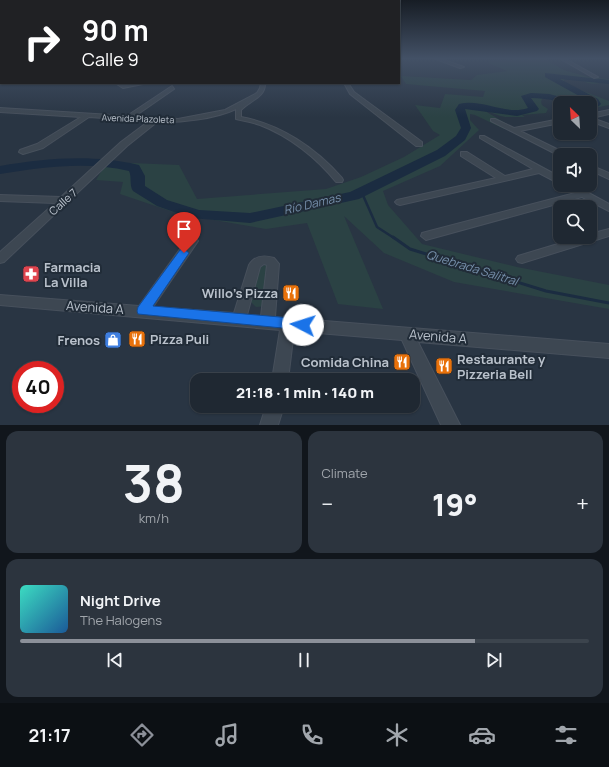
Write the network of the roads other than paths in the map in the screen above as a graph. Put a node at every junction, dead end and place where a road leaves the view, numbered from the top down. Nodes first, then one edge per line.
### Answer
1 (119, 84) edge
2 (138, 84) edge
3 (263, 84) edge
4 (347, 84) edge
5 (172, 88) dead end
6 (244, 103) junction
7 (0, 110) edge
8 (609, 112) edge
9 (597, 115) edge
10 (87, 116) junction
11 (238, 118) junction
12 (127, 119) junction
13 (151, 120) junction
14 (493, 120) dead end
15 (597, 120) edge
16 (178, 121) junction
17 (553, 122) edge
18 (609, 126) edge
19 (512, 130) junction
20 (482, 137) dead end
21 (419, 144) dead end
22 (553, 149) edge
23 (23, 152) dead end
24 (464, 154) dead end
25 (540, 170) junction
26 (597, 170) edge
27 (609, 176) edge
28 (553, 177) edge
29 (504, 178) junction
30 (339, 180) dead end
31 (580, 192) edge
32 (583, 194) junction
33 (0, 198) edge
34 (64, 200) junction
35 (400, 202) dead end
36 (609, 208) edge
37 (609, 232) edge
38 (426, 236) dead end
39 (192, 241) dead end
40 (0, 259) edge
41 (522, 260) dead end
42 (0, 300) edge
43 (143, 311) junction
44 (238, 319) junction
45 (267, 322) junction
46 (288, 323) junction
47 (406, 334) junction
48 (609, 351) edge
49 (281, 373) edge
50 (273, 413) edge
51 (269, 425) edge
52 (451, 425) edge

1 - 2 street
3 - 6 street, Avenida Plazoleta
4 - 21 street
5 - 12 street
6 - 11 street
6 - 16 street, Avenida Plazoleta
7 - 10 street, Avenida Plazoleta
8 - 9 street
10 - 12 street, Avenida Plazoleta
10 - 23 street
11 - 16 street
11 - 30 street
12 - 13 street, Avenida Plazoleta
13 - 16 street, Avenida Plazoleta
13 - 34 street, Calle 7
14 - 19 street
15 - 18 street
17 - 19 street
19 - 22 street
20 - 25 street
24 - 29 street
25 - 28 street
25 - 29 street
26 - 27 street
29 - 35 street
31 - 32 street
32 - 36 street
32 - 38 street
33 - 34 street
34 - 40 street, Calle 7
37 - 41 street
39 - 43 street
42 - 43 street, Avenida A
43 - 44 street, Avenida A
44 - 45 street, Avenida A
44 - 45 street
45 - 46 street, Avenida A
46 - 47 street, Avenida A
46 - 49 street
47 - 48 street, Avenida A
47 - 52 street
50 - 51 street

